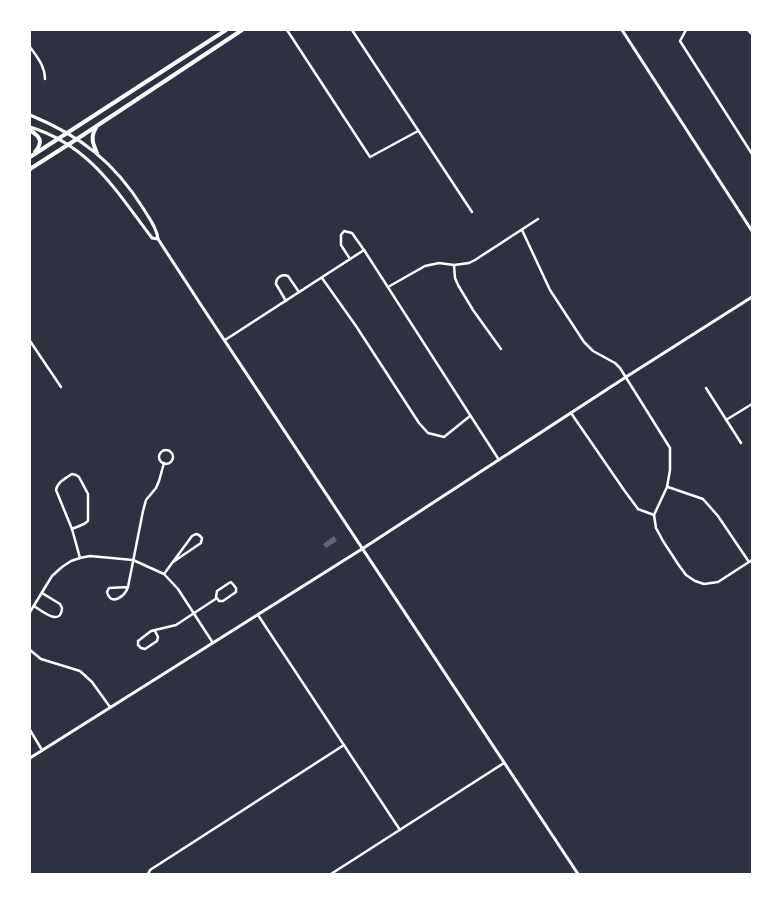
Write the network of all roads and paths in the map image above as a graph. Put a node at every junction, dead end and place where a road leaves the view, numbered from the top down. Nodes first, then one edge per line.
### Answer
1 (226, 30) edge
2 (242, 30) edge
3 (287, 30) edge
4 (352, 30) edge
5 (622, 30) edge
6 (686, 30) edge
7 (748, 30) edge
8 (752, 34) edge
9 (30, 47) edge
10 (45, 80) dead end
11 (30, 115) edge
12 (99, 124) junction
13 (30, 128) edge
14 (418, 131) junction
15 (68, 133) junction
16 (59, 138) junction
17 (77, 139) junction
18 (68, 145) junction
19 (97, 153) junction
20 (752, 154) edge
21 (30, 157) edge
22 (30, 169) edge
23 (472, 212) dead end
24 (538, 219) dead end
25 (522, 230) junction
26 (752, 231) edge
27 (158, 239) junction
28 (364, 250) junction
29 (350, 259) junction
30 (454, 265) junction
31 (322, 278) junction
32 (388, 287) junction
33 (299, 292) junction
34 (752, 297) edge
35 (286, 301) junction
36 (30, 340) edge
37 (224, 341) junction
38 (501, 349) dead end
39 (626, 377) junction
40 (61, 387) dead end
41 (706, 388) dead end
42 (752, 404) edge
43 (571, 412) junction
44 (470, 416) junction
45 (726, 420) junction
46 (741, 443) dead end
47 (499, 460) junction
48 (164, 463) junction
49 (667, 487) junction
50 (654, 515) junction
51 (72, 529) junction
52 (362, 549) junction
53 (80, 558) junction
54 (133, 560) junction
55 (750, 561) edge
56 (172, 562) junction
57 (164, 574) junction
58 (128, 587) junction
59 (42, 593) junction
60 (217, 598) junction
61 (34, 606) junction
62 (30, 612) edge
63 (193, 613) junction
64 (258, 615) junction
65 (155, 631) junction
66 (213, 643) junction
67 (30, 650) edge
68 (110, 707) junction
69 (30, 730) edge
70 (344, 745) junction
71 (42, 750) junction
72 (30, 758) edge
73 (504, 763) junction
74 (400, 830) junction
75 (148, 874) edge
76 (331, 874) edge
77 (578, 874) edge

1 - 15 main road
2 - 12 main road
3 - 14 street
4 - 14 street
5 - 26 main road
6 - 20 street
7 - 8 street
9 - 10 street
11 - 15 main road
12 - 17 main road
12 - 19 main road
13 - 16 main road
13 - 21 main road
14 - 23 street
15 - 16 main road
15 - 17 main road
16 - 18 main road
16 - 21 main road
17 - 18 main road
17 - 19 main road
18 - 22 main road
18 - 27 main road
19 - 27 main road
24 - 25 street
25 - 30 street
25 - 39 street
27 - 37 main road
28 - 29 street
28 - 29 street
28 - 32 street
29 - 31 street
30 - 32 street
30 - 38 street
31 - 33 street
31 - 44 street
32 - 44 street
33 - 35 street
33 - 35 street
34 - 39 main road
35 - 37 street
36 - 40 street
37 - 52 main road
39 - 43 main road
39 - 49 street
41 - 45 street
42 - 45 street
43 - 47 main road
43 - 50 street
44 - 47 street
45 - 46 street
47 - 52 main road
48 - 48 street
48 - 54 street
49 - 50 street
49 - 55 street
50 - 55 street
51 - 51 street
51 - 53 street
52 - 64 main road
52 - 73 main road
53 - 54 street
53 - 59 street
54 - 57 street
54 - 58 street
56 - 56 street
56 - 57 street
57 - 63 street
58 - 58 street
59 - 61 street
59 - 61 street
60 - 60 street
60 - 63 street
61 - 62 street
63 - 65 street
63 - 66 street
64 - 66 main road
64 - 70 street
65 - 65 street
66 - 68 main road
67 - 68 street
68 - 71 main road
69 - 71 street
70 - 74 street
70 - 75 street
71 - 72 main road
73 - 74 street
73 - 77 main road
74 - 76 street

